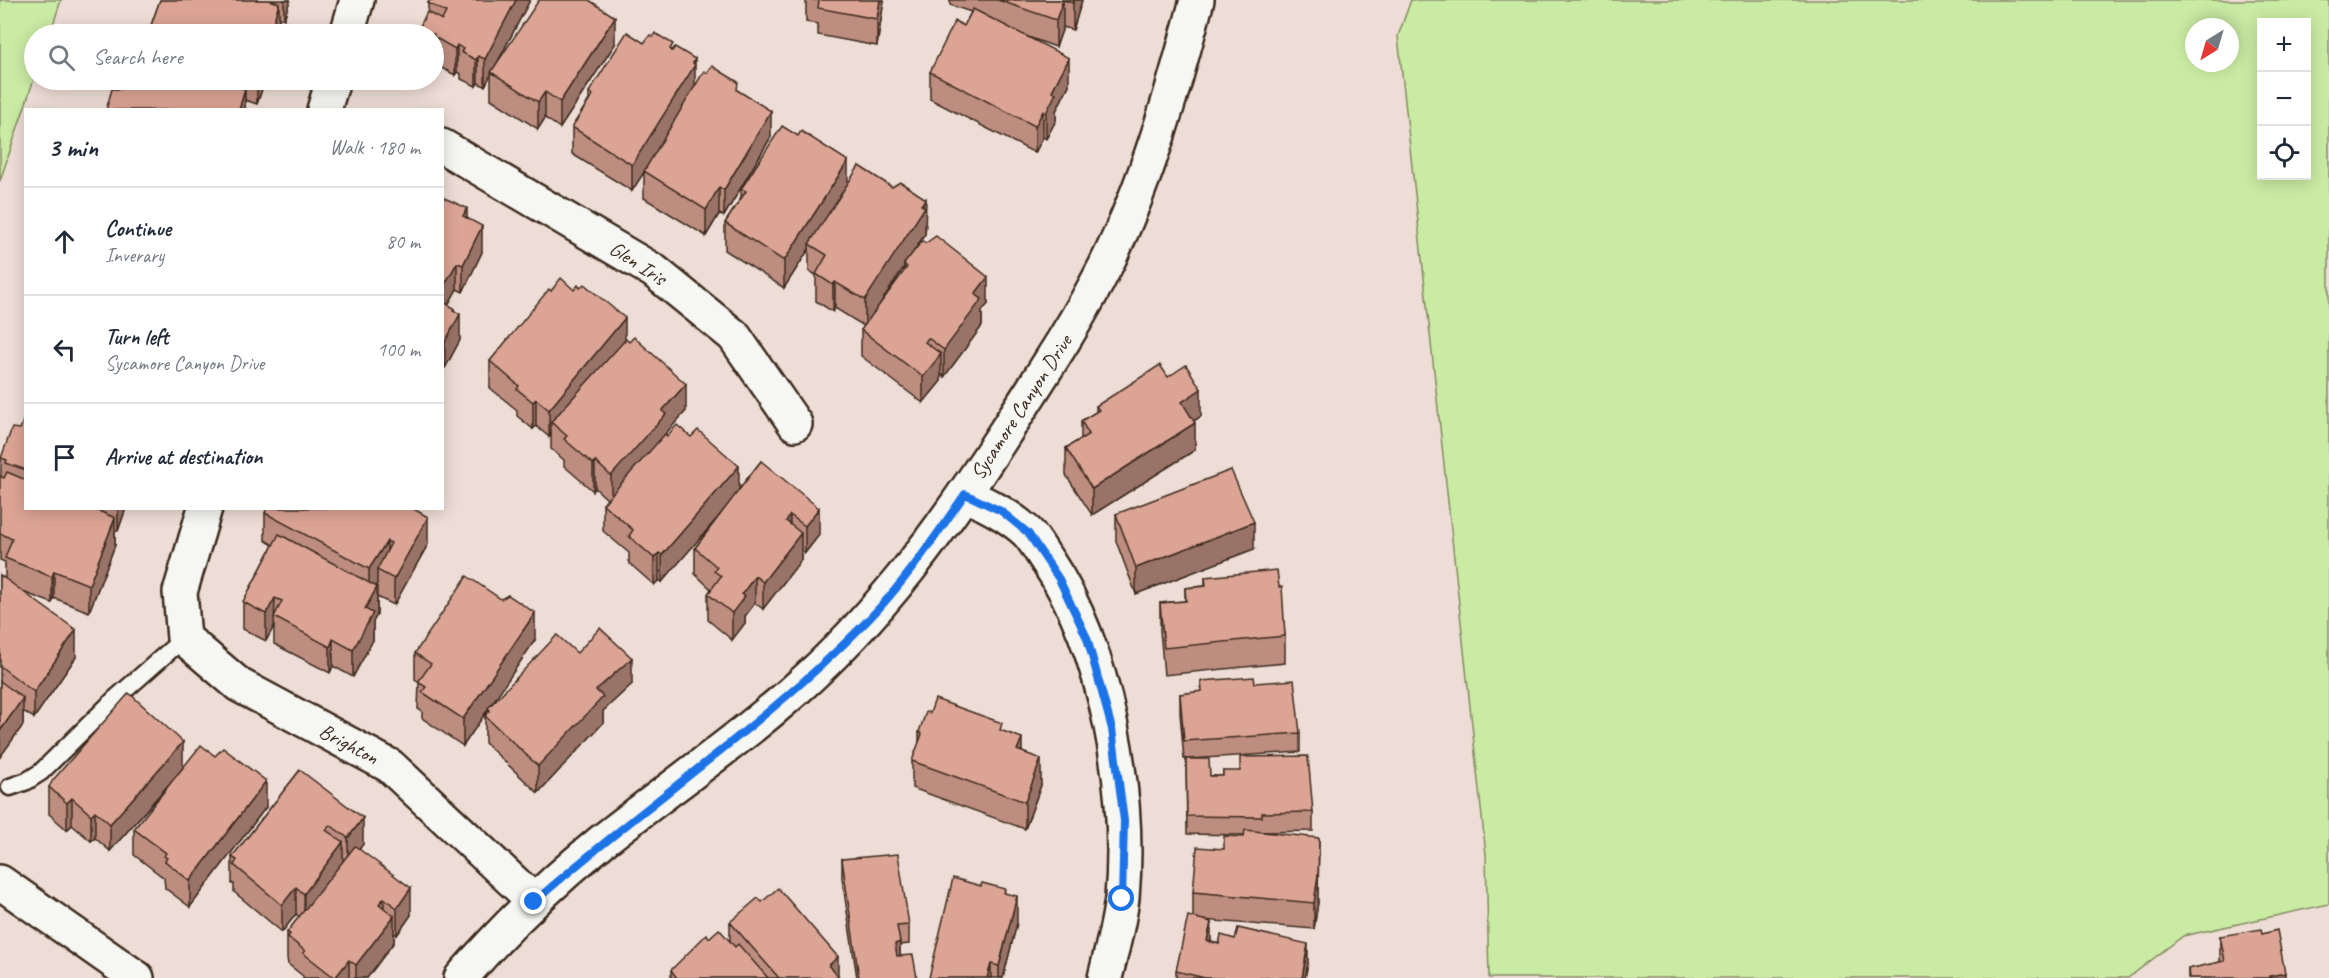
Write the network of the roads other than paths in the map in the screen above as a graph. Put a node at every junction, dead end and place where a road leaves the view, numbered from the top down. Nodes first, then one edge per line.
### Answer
1 (357, 0) edge
2 (1197, 0) edge
3 (349, 24) edge
4 (444, 147) edge
5 (795, 424) dead end
6 (965, 494) junction
7 (204, 510) edge
8 (184, 638) junction
9 (10, 787) dead end
10 (0, 882) edge
11 (534, 902) junction
12 (137, 978) edge
13 (461, 978) edge
14 (1105, 978) edge

1 - 3 street
2 - 6 street, Sycamore Canyon Drive
4 - 5 street, Glen Iris
6 - 11 street, Sycamore Canyon Drive
6 - 14 street
7 - 8 street
8 - 9 lane
8 - 11 street, Brighton
10 - 12 street
11 - 13 street, Sycamore Canyon Drive

